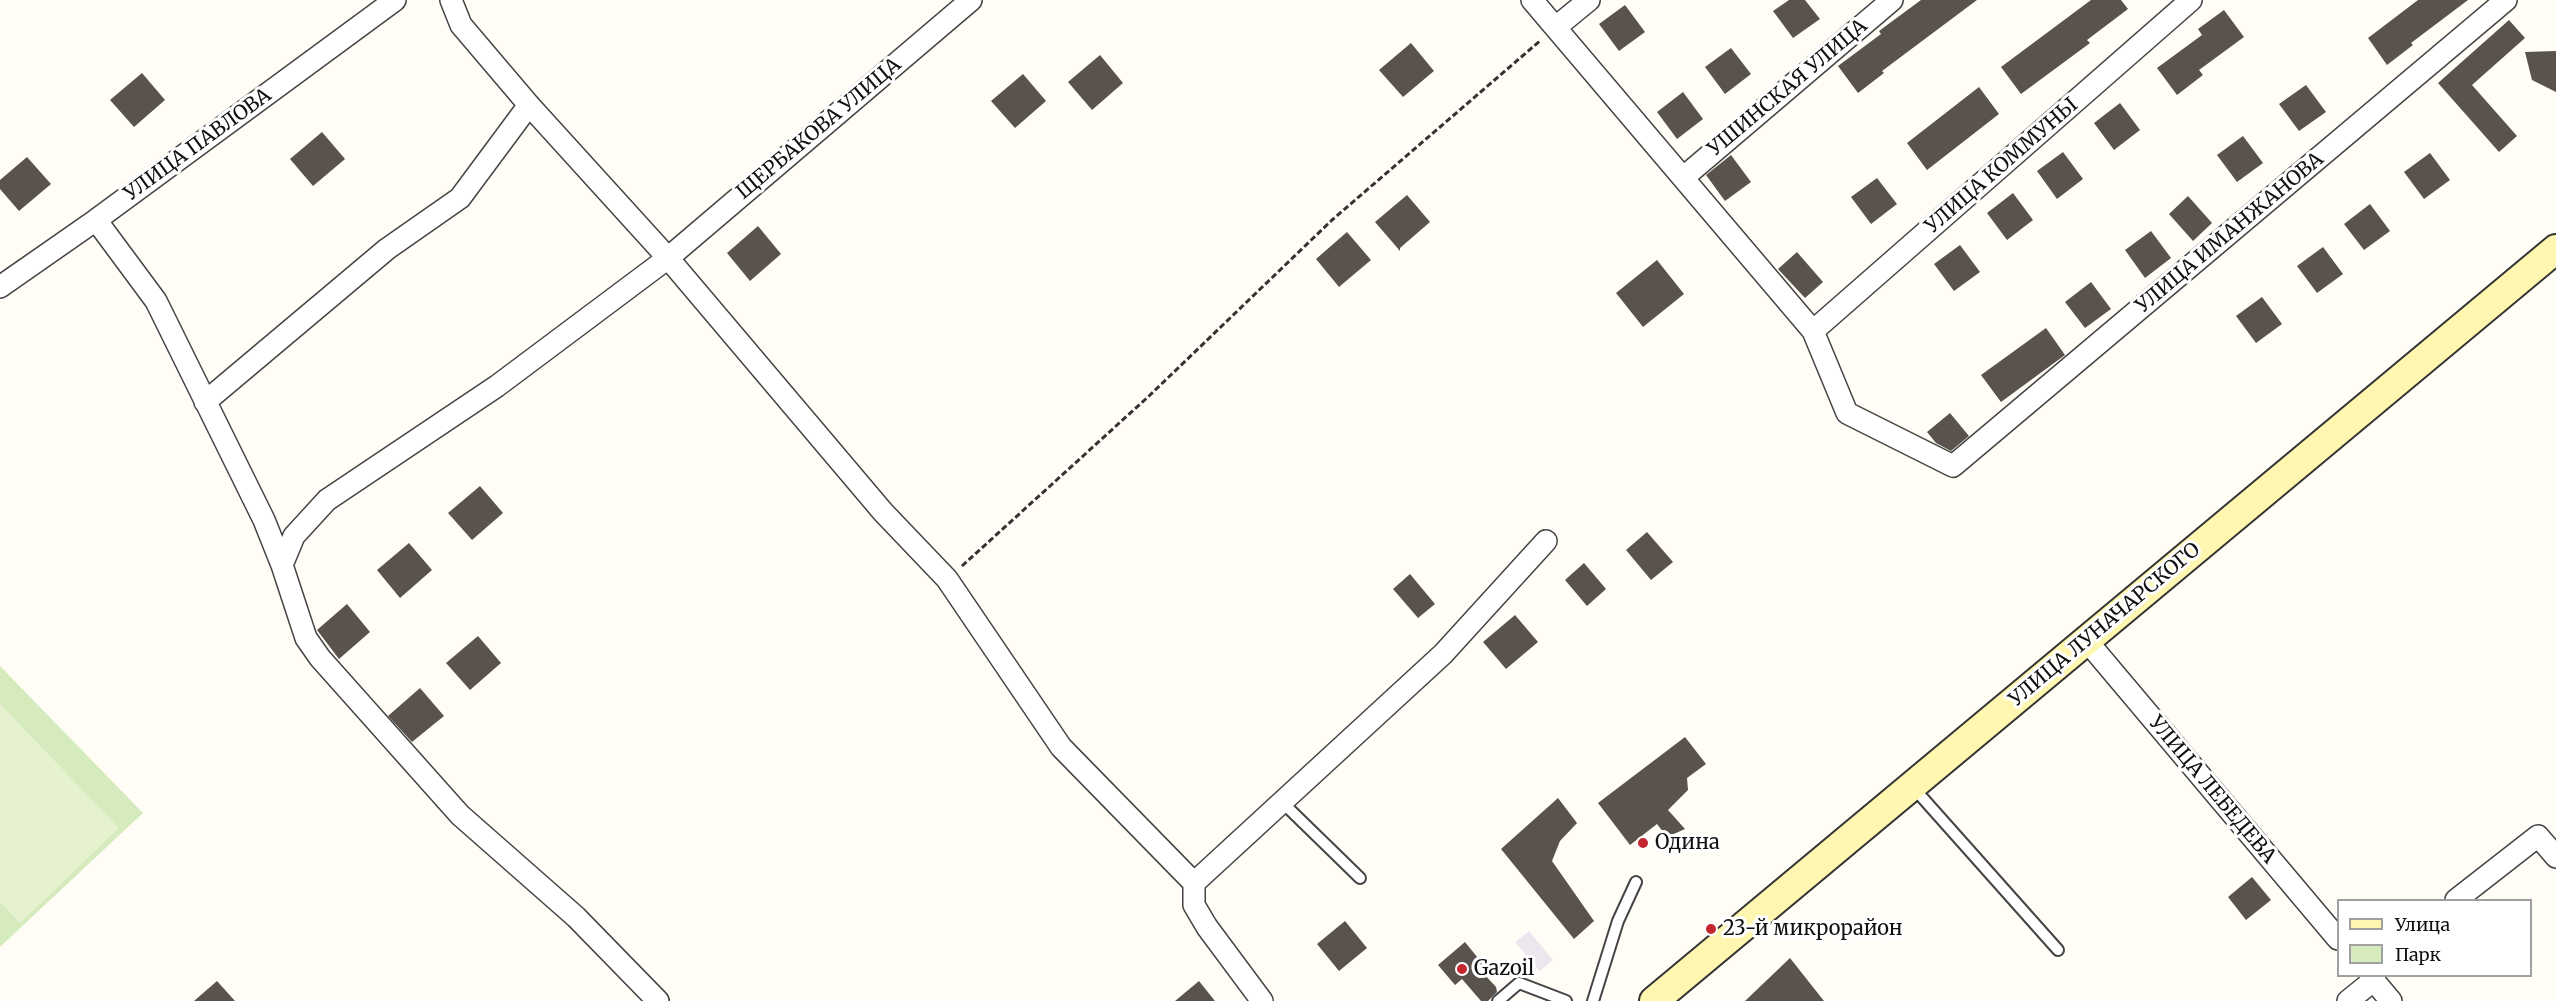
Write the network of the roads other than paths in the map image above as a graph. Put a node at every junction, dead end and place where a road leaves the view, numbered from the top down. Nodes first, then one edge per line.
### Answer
1 (395, 0) edge
2 (451, 0) edge
3 (971, 0) edge
4 (1532, 0) edge
5 (1589, 0) edge
6 (1892, 0) edge
7 (2191, 0) edge
8 (2506, 0) edge
9 (1556, 27) junction
10 (529, 105) junction
11 (1684, 177) junction
12 (96, 220) junction
13 (2556, 249) edge
14 (668, 258) junction
15 (0, 287) edge
16 (1813, 331) junction
17 (205, 402) junction
18 (1546, 541) dead end
19 (282, 565) junction
20 (2086, 640) junction
21 (1912, 786) junction
22 (1282, 802) junction
23 (2556, 857) edge
24 (1360, 878) dead end
25 (1636, 882) dead end
26 (1194, 883) junction
27 (2457, 899) edge
28 (2337, 938) edge
29 (2058, 950) dead end
30 (2372, 978) edge
31 (658, 1001) edge
32 (1262, 1001) edge
33 (1498, 1001) edge
34 (1566, 1001) edge
35 (1593, 1001) edge
36 (1654, 1001) edge
37 (2348, 1001) edge
38 (2391, 1001) edge

1 - 12 street, УЛИЦА ПАВЛОВА
2 - 10 street
3 - 14 street, ЩЕРБАКОВА УЛИЦА
4 - 9 street
5 - 9 street
6 - 11 street, УШИНСКАЯ УЛИЦА
7 - 16 street, УЛИЦА КОММУНЫ
8 - 16 street, УЛИЦА ИМАНЖАНОВА
9 - 11 street
10 - 14 street
10 - 17 street
11 - 16 street
12 - 15 street, УЛИЦА ПАВЛОВА
12 - 17 street
13 - 20 main road, УЛИЦА ЛУНАЧАРСКОГО
14 - 19 street, ЩЕРБАКОВА УЛИЦА
14 - 26 street
17 - 19 street
18 - 22 street
19 - 31 street
20 - 21 main road, УЛИЦА ЛУНАЧАРСКОГО
20 - 28 street, УЛИЦА ЛЕБЕДЕВА
21 - 29 lane
21 - 36 main road, УЛИЦА ЛУНАЧАРСКОГО
22 - 24 lane
22 - 26 street
23 - 27 street
25 - 35 lane
26 - 32 street
30 - 37 street
30 - 38 street
33 - 34 lane

